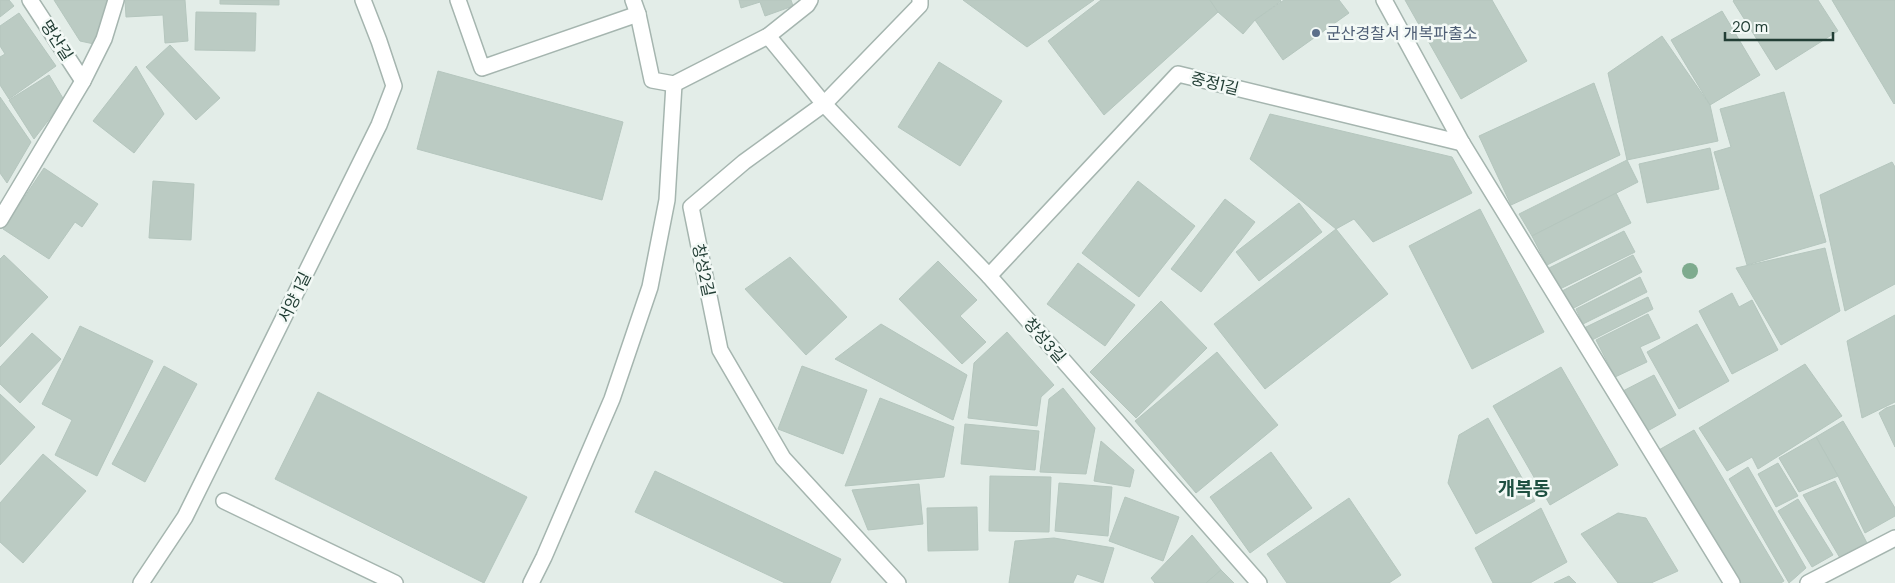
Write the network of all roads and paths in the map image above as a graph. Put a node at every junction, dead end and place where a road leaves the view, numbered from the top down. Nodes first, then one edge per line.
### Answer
1 (30, 0) edge
2 (116, 0) edge
3 (363, 0) edge
4 (458, 0) edge
5 (810, 0) edge
6 (920, 0) edge
7 (1384, 0) edge
8 (636, 7) edge
9 (768, 36) junction
10 (83, 81) junction
11 (674, 84) junction
12 (824, 104) junction
13 (1462, 143) junction
14 (0, 220) edge
15 (989, 276) junction
16 (224, 501) dead end
17 (1895, 538) edge
18 (141, 583) edge
19 (395, 583) edge
20 (531, 583) edge
21 (898, 583) edge
22 (1259, 583) edge
23 (1732, 583) edge
24 (1808, 583) edge

1 - 10 street, 명산길
2 - 10 street
3 - 18 street, 서양 1길
4 - 8 street
5 - 9 street
6 - 12 street, 창성2길
7 - 13 street
8 - 11 street
9 - 11 street
9 - 12 street, 창성3길
10 - 14 street
11 - 20 street
12 - 15 street, 창성3길
12 - 21 street, 창성2길
13 - 15 street, 중정1길
13 - 23 street
15 - 22 street, 창성3길
16 - 19 street
17 - 24 street

